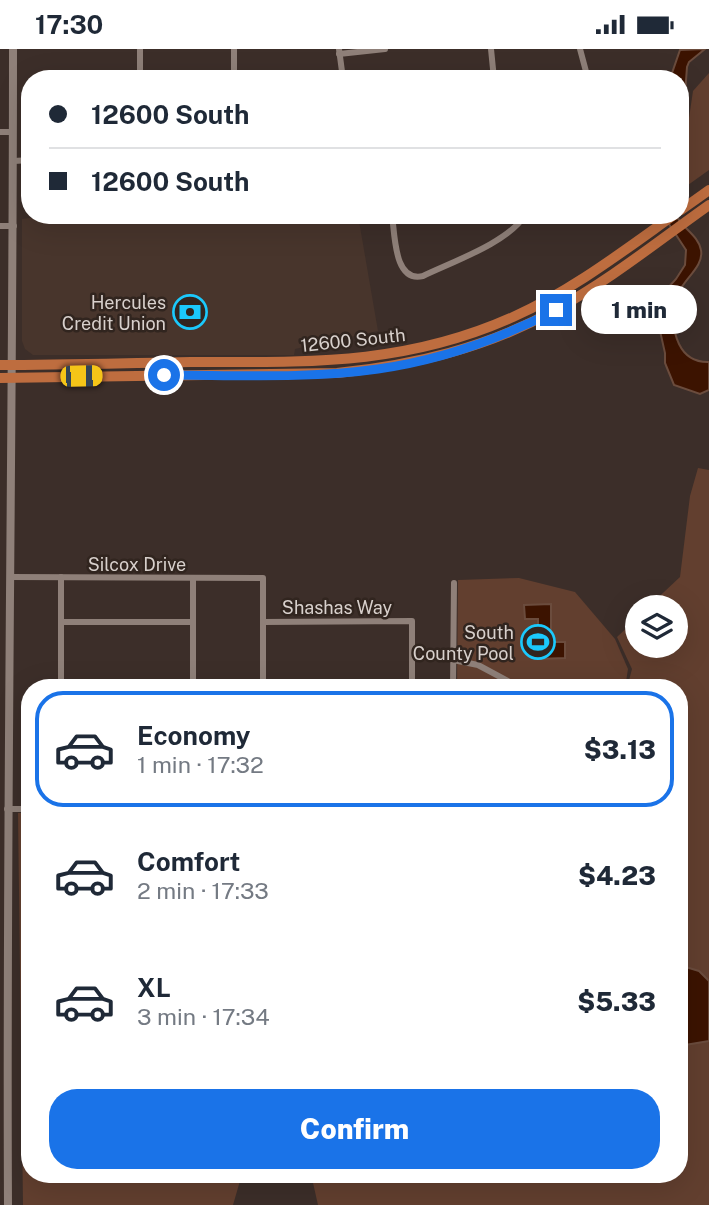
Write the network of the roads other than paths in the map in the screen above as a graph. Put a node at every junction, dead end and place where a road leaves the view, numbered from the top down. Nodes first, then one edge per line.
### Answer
1 (13, 49) edge
2 (140, 49) edge
3 (234, 49) edge
4 (385, 49) edge
5 (491, 49) edge
6 (580, 49) edge
7 (339, 52) edge
8 (140, 70) edge
9 (234, 70) edge
10 (342, 70) edge
11 (494, 70) edge
12 (586, 70) edge
13 (0, 131) edge
14 (13, 132) junction
15 (14, 161) junction
16 (21, 161) edge
17 (709, 190) edge
18 (689, 204) edge
19 (707, 207) edge
20 (689, 220) edge
21 (394, 224) edge
22 (519, 224) edge
23 (661, 224) edge
24 (684, 224) edge
25 (0, 226) edge
26 (14, 226) junction
27 (12, 365) junction
28 (0, 366) edge
29 (0, 377) edge
30 (12, 377) junction
31 (10, 577) junction
32 (61, 577) junction
33 (193, 578) junction
34 (454, 583) dead end
35 (61, 622) junction
36 (193, 622) junction
37 (263, 622) junction
38 (453, 660) junction
39 (61, 679) edge
40 (193, 679) edge
41 (263, 679) edge
42 (412, 679) edge
43 (453, 679) edge
44 (504, 679) edge
45 (4, 797) edge
46 (7, 809) junction
47 (21, 809) edge
48 (4, 919) edge
49 (4, 1036) edge
50 (8, 1205) edge

1 - 14 street
2 - 8 street
3 - 9 street
4 - 7 street
5 - 11 street
6 - 12 street
7 - 10 street
13 - 14 street
14 - 15 street
15 - 16 street
15 - 26 street
17 - 18 main road
19 - 20 main road, 12600 South
21 - 22 street
23 - 27 main road, 12600 South
24 - 30 main road, 12600 South
25 - 26 street
26 - 27 street
27 - 28 main road, 12600 South
27 - 30 street
29 - 30 main road, 12600 South
30 - 31 street
31 - 32 street, Silcox Drive
31 - 45 street
32 - 33 street, Silcox Drive
32 - 35 street
33 - 36 street
33 - 37 street, Silcox Drive
34 - 38 street
35 - 36 street
35 - 39 street
36 - 40 street
37 - 41 street
37 - 42 street, Shashas Way
38 - 43 street
38 - 44 street
45 - 46 street
46 - 47 street
46 - 48 street
48 - 49 street
49 - 50 street

